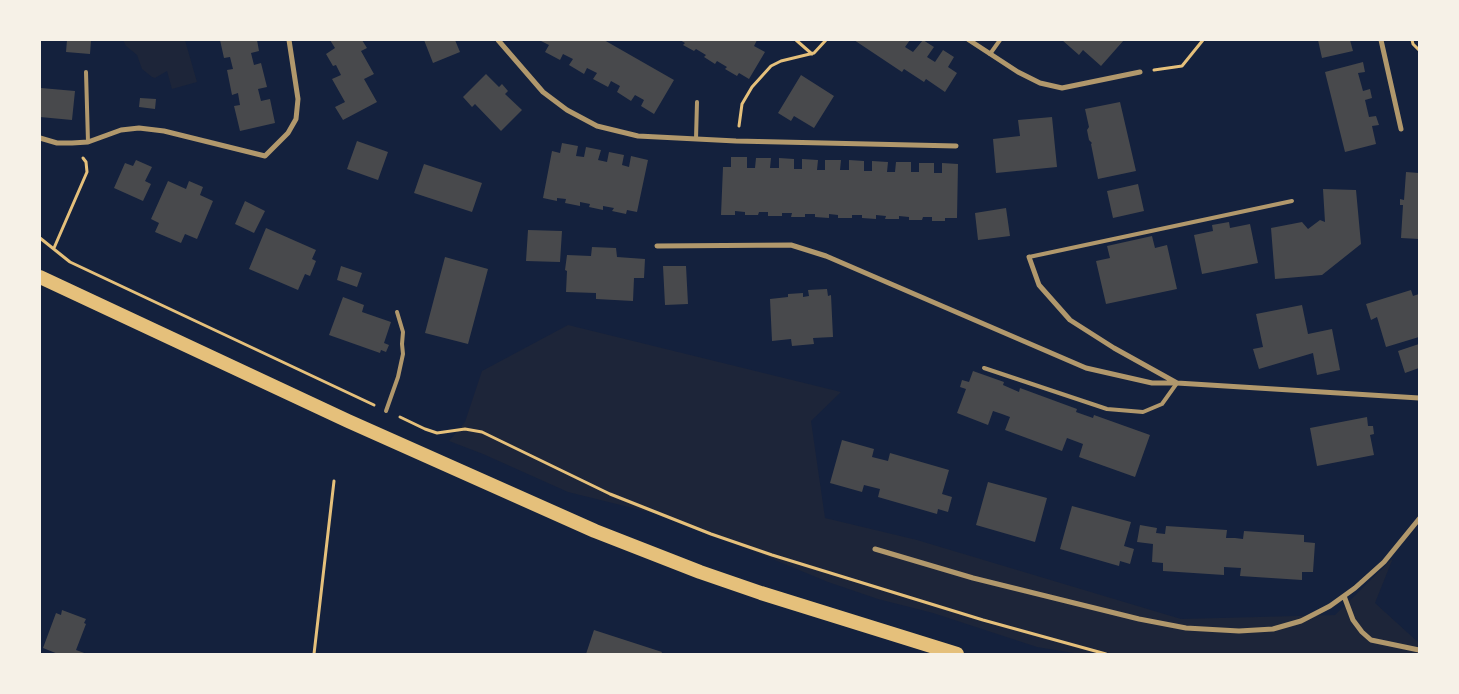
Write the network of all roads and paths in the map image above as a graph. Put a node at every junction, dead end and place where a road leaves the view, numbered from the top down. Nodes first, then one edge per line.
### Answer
1 (289, 40) edge
2 (498, 40) edge
3 (796, 40) edge
4 (826, 40) edge
5 (969, 40) edge
6 (1000, 40) edge
7 (1381, 40) edge
8 (1412, 40) edge
9 (1201, 41) edge
10 (1419, 50) edge
11 (812, 54) junction
12 (990, 54) junction
13 (86, 72) dead end
14 (1140, 72) joint
15 (697, 102) dead end
16 (740, 117) dead end
17 (1401, 129) dead end
18 (40, 138) edge
19 (696, 139) junction
20 (88, 142) junction
21 (72, 144) junction
22 (956, 146) dead end
23 (1292, 202) dead end
24 (40, 238) edge
25 (658, 246) dead end
26 (54, 248) junction
27 (1029, 257) joint
28 (40, 278) edge
29 (397, 312) dead end
30 (984, 368) dead end
31 (1177, 383) junction
32 (1419, 398) edge
33 (386, 411) junction
34 (334, 481) dead end
35 (1419, 519) edge
36 (875, 548) dead end
37 (1344, 596) junction
38 (1419, 650) edge
39 (314, 654) edge
40 (957, 654) edge
41 (1106, 654) edge

1 - 20 street
2 - 19 street
3 - 11 path
4 - 11 path
5 - 12 street
6 - 12 lane
7 - 17 street
8 - 10 path
9 - 14 path
11 - 16 path
12 - 14 street
13 - 20 lane
15 - 19 lane
18 - 21 street
19 - 22 street
20 - 21 street
21 - 26 path
23 - 27 lane
24 - 26 path
25 - 31 street
26 - 33 path
27 - 31 street
28 - 40 highway
29 - 33 lane
30 - 31 lane
31 - 32 street
33 - 41 path
34 - 39 path
35 - 37 street
36 - 37 street
37 - 38 street

